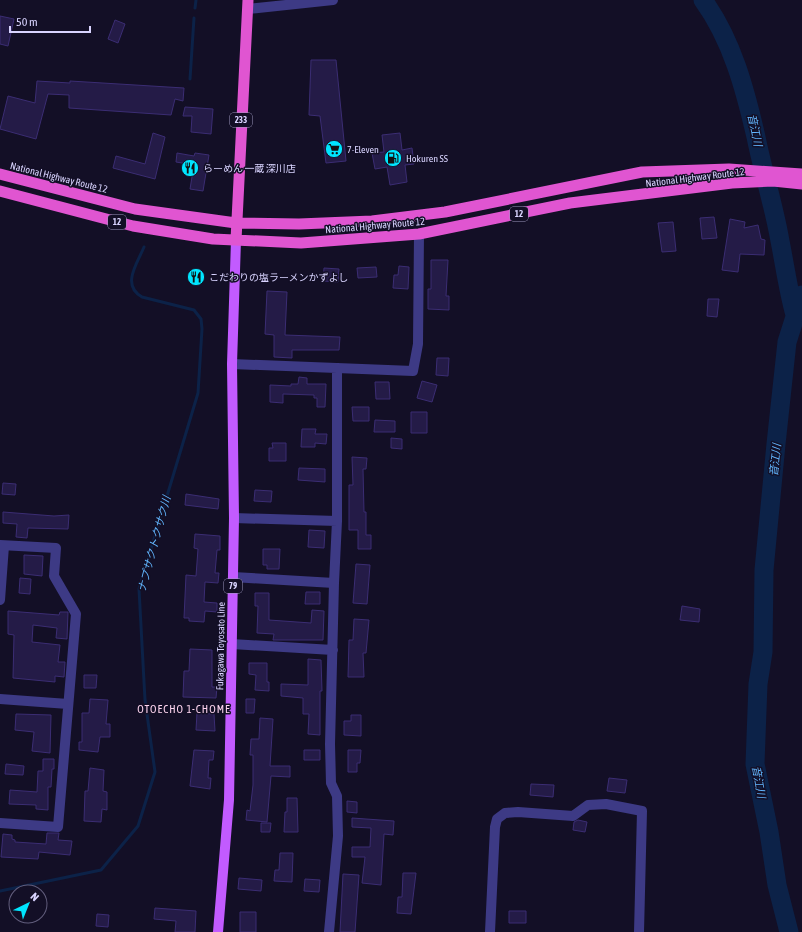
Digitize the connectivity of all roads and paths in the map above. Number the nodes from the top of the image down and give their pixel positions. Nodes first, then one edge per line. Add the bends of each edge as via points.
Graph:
1 (333, 0) edge
2 (248, 4) edge
3 (0, 174) edge
4 (802, 174) edge
5 (802, 184) edge
6 (0, 191) edge
7 (236, 223) junction
8 (419, 234) junction
9 (236, 240) junction
10 (232, 364) junction
11 (337, 368) junction
12 (234, 518) junction
13 (337, 521) junction
14 (2, 546) edge
15 (233, 578) junction
16 (334, 583) junction
17 (0, 600) edge
18 (232, 644) junction
19 (333, 650) junction
20 (0, 699) edge
21 (68, 704) junction
22 (0, 823) edge
23 (218, 932) edge
24 (329, 932) edge
25 (490, 932) edge
26 (639, 932) edge

1 - 2 street
2 - 7 highway, 233
3 - 7 highway, National Highway Route 12 / 12 via 135,209
4 - 7 highway, National Highway Route 12 / 12 via 729,169 642,172 445,212 357,222
5 - 8 highway, National Highway Route 12 / 12 via 773,181 732,183 570,203
6 - 9 highway, National Highway Route 12 / 12 via 133,226 213,239
7 - 9 highway, 233
8 - 9 highway, National Highway Route 12 / 12 via 301,243
8 - 11 street via 418,344 413,371
9 - 10 main road, Fukagawa Toyosato Line / 79
10 - 11 street
10 - 12 main road, Fukagawa Toyosato Line / 79
11 - 13 street
12 - 13 street
12 - 15 main road, Fukagawa Toyosato Line / 79
13 - 16 street
14 - 17 street
14 - 21 street via 56,548 54,576 76,614
15 - 16 street
15 - 18 main road, Fukagawa Toyosato Line / 79
16 - 19 street
18 - 19 street
18 - 23 main road, Fukagawa Toyosato Line / 79 via 229,800
19 - 24 street via 330,744 338,836
20 - 21 street
21 - 22 street via 58,827
25 - 26 street via 497,819 505,813 518,812 573,816 588,805 606,804 642,811

